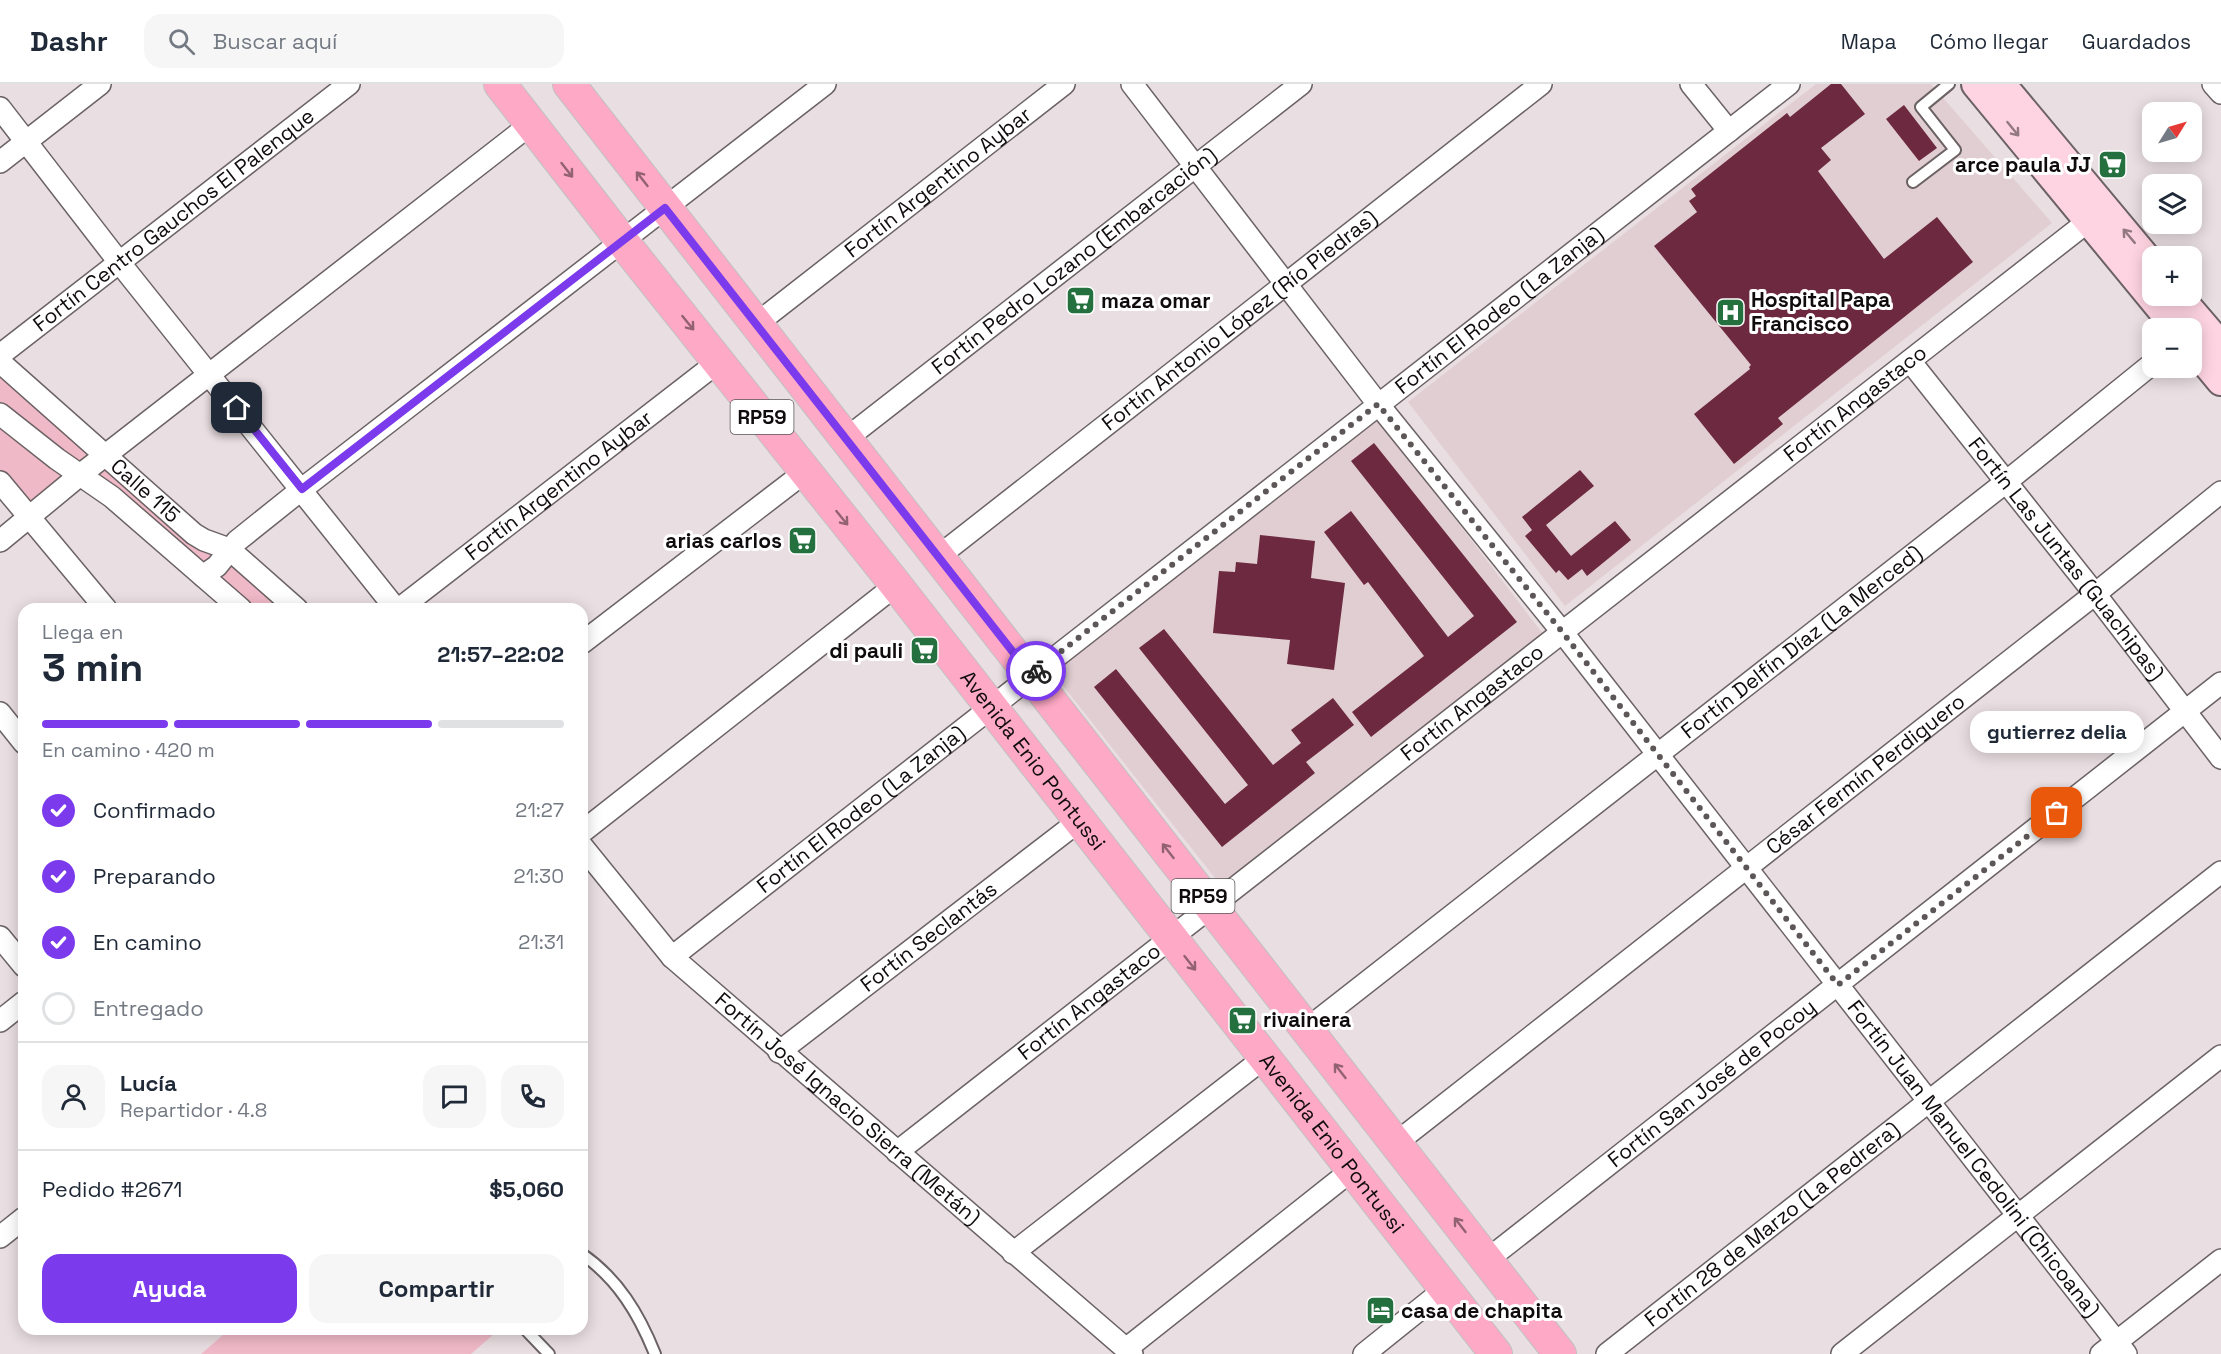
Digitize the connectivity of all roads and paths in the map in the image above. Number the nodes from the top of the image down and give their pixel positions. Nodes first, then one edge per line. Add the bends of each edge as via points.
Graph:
1 (100, 84) edge
2 (349, 84) edge
3 (500, 84) edge
4 (825, 84) edge
5 (1064, 84) edge
6 (1132, 84) edge
7 (1301, 84) edge
8 (1541, 84) edge
9 (1691, 84) edge
10 (1789, 84) edge
11 (1948, 84) edge
12 (1986, 85) edge
13 (574, 86) edge
14 (0, 108) edge
15 (531, 124) junction
16 (1729, 131) junction
17 (26, 141) junction
18 (0, 162) edge
19 (1196, 166) junction
20 (1912, 182) dead end
21 (665, 208) junction
22 (2096, 215) junction
23 (622, 241) junction
24 (2142, 256) edge
25 (119, 262) junction
26 (1286, 284) junction
27 (2187, 306) edge
28 (2170, 318) edge
29 (755, 325) junction
30 (2221, 346) edge
31 (0, 355) edge
32 (2202, 358) edge
33 (1910, 361) junction
34 (0, 362) edge
35 (718, 362) junction
36 (2142, 372) edge
37 (211, 375) junction
38 (2221, 381) edge
39 (1378, 404) junction
40 (0, 414) edge
41 (847, 438) junction
42 (107, 456) junction
43 (805, 472) junction
44 (80, 475) junction
45 (0, 482) edge
46 (2006, 482) junction
47 (302, 489) junction
48 (2221, 492) edge
49 (29, 517) junction
50 (0, 541) edge
51 (229, 549) junction
52 (939, 556) junction
53 (204, 576) junction
54 (896, 585) junction
55 (2095, 594) junction
56 (101, 603) edge
57 (234, 603) edge
58 (290, 603) edge
59 (393, 603) edge
60 (406, 603) edge
61 (1563, 633) junction
62 (588, 638) edge
63 (1031, 675) junction
64 (2221, 683) edge
65 (991, 708) junction
66 (2185, 712) junction
67 (0, 713) edge
68 (18, 736) edge
69 (1657, 755) junction
70 (2221, 758) edge
71 (1079, 821) junction
72 (588, 827) edge
73 (588, 853) edge
74 (1745, 869) junction
75 (2221, 872) edge
76 (1212, 907) junction
77 (0, 937) edge
78 (1170, 939) junction
79 (672, 957) junction
80 (18, 959) edge
81 (1838, 985) junction
82 (18, 1007) edge
83 (0, 1021) edge
84 (1307, 1029) junction
85 (779, 1052) junction
86 (2221, 1056) edge
87 (1264, 1058) junction
88 (1929, 1102) junction
89 (1396, 1143) junction
90 (897, 1152) junction
91 (1353, 1170) junction
92 (2019, 1216) junction
93 (18, 1223) edge
94 (0, 1237) edge
95 (1013, 1252) junction
96 (588, 1259) edge
97 (1487, 1260) junction
98 (2221, 1260) edge
99 (1445, 1289) junction
100 (531, 1335) edge
101 (2115, 1350) edge
102 (1129, 1351) edge
103 (549, 1354) edge
104 (655, 1354) edge
105 (1364, 1354) edge
106 (1496, 1354) edge
107 (1560, 1354) edge
108 (1607, 1354) edge
109 (1842, 1354) edge

1 - 17 street
2 - 25 street, Fortín Centro Gauchos El Palenque
3 - 15 main road, Avenida Enio Pontussi / RP59
4 - 21 street
5 - 29 street, Fortín Argentino Aybar
6 - 19 street, Fortín Juan Manuel Cedolini (Chicoana)
7 - 19 street, Fortín Pedro Lozano (Embarcación)
8 - 26 street, Fortín Antonio López (Río Piedras)
9 - 16 street
10 - 16 street, Fortín El Rodeo (La Zanja)
11 - 20 lane via 1921,107 1955,150
12 - 22 street
21 -> 13 main road, RP59
14 - 17 street
15 -> 23 main road, Avenida Enio Pontussi / RP59
15 - 37 street
16 - 39 street, Fortín El Rodeo (La Zanja)
17 - 18 street
17 - 25 street
19 - 26 street, Fortín Juan Manuel Cedolini (Chicoana)
19 - 41 street, Fortín Pedro Lozano (Embarcación)
21 - 23 street
21 - 29 main road, RP59
24 -> 22 street
22 - 28 street
22 - 33 street, Fortín Angastaco
23 -> 35 main road, Avenida Enio Pontussi / RP59
23 - 47 street
25 - 31 street, Fortín Centro Gauchos El Palenque
25 - 37 street
26 - 39 street, Fortín Juan Manuel Cedolini (Chicoana)
26 - 52 street, Fortín Antonio López (Río Piedras)
27 - 30 street
29 - 41 main road, RP59
32 - 38 street
33 - 46 street, Fortín Las Juntas (Guachipas)
33 - 61 street, Fortín Angastaco
34 - 42 street, Calle 115
35 - 43 main road, Avenida Enio Pontussi / RP59
35 - 60 street, Fortín Argentino Aybar
36 - 46 street, Fortín Delfín Díaz (La Merced)
37 - 42 street
37 - 47 street
39 - 61 street, Fortín Juan Manuel Cedolini (Chicoana)
39 - 63 street, Fortín El Rodeo (La Zanja)
40 - 44 street
41 - 52 main road, RP59
42 - 44 street
42 - 51 street, Calle 115 via 194,534
43 -> 54 main road, Avenida Enio Pontussi / RP59
43 - 62 street
44 - 49 street
44 - 53 street via 112,497
45 - 49 street
46 - 55 street, Fortín Las Juntas (Guachipas)
46 - 69 street, Fortín Delfín Díaz (La Merced)
47 - 51 street
47 - 59 street
48 - 55 street, César Fermín Perdiguero
49 - 50 street
49 - 56 street
51 - 53 street
51 - 58 street, Calle 115
52 - 63 main road, RP59
53 - 57 street
54 - 65 main road, Avenida Enio Pontussi / RP59
54 - 72 street
55 - 66 street, Fortín Las Juntas (Guachipas)
55 - 74 street, César Fermín Perdiguero
61 - 69 street, Fortín Juan Manuel Cedolini (Chicoana)
61 - 76 street, Fortín Angastaco
63 - 65 street, Fortín El Rodeo (La Zanja)
76 -> 63 main road, RP59
64 - 66 street, Fortín San José de Pocoy
65 - 71 main road, Avenida Enio Pontussi / RP59
65 - 79 street, Fortín El Rodeo (La Zanja)
66 - 70 street, Fortín Las Juntas (Guachipas)
66 - 81 street, Fortín San José de Pocoy
67 - 68 street
69 - 74 street, Fortín Juan Manuel Cedolini (Chicoana)
69 - 84 street, Fortín Delfín Díaz (La Merced)
71 - 78 main road, Avenida Enio Pontussi / RP59
71 - 85 street, Fortín Seclantás
73 - 79 street, Fortín José Ignacio Sierra (Metán)
74 - 81 street, Fortín Juan Manuel Cedolini (Chicoana)
74 - 89 street, César Fermín Perdiguero
75 - 88 street, Fortín 28 de Marzo (La Pedrera)
76 - 78 street, Fortín Angastaco
76 - 84 main road, RP59
77 - 80 street
78 -> 87 main road, Avenida Enio Pontussi / RP59
78 - 90 street, Fortín Angastaco
79 - 85 street, Fortín José Ignacio Sierra (Metán)
81 - 88 street, Fortín Juan Manuel Cedolini (Chicoana)
81 - 97 street, Fortín San José de Pocoy
82 - 83 street
89 -> 84 main road, RP59
85 - 90 street, Fortín José Ignacio Sierra (Metán)
86 - 92 street
87 - 91 main road, Avenida Enio Pontussi / RP59
87 - 95 street
88 - 92 street, Fortín Juan Manuel Cedolini (Chicoana)
88 - 108 street, Fortín 28 de Marzo (La Pedrera)
97 -> 89 main road, RP59
90 - 95 street, Fortín José Ignacio Sierra (Metán)
91 - 99 main road, Avenida Enio Pontussi / RP59
91 - 102 street
92 - 101 street, Fortín Juan Manuel Cedolini (Chicoana)
92 - 109 street
93 - 94 street
95 - 102 street, Fortín José Ignacio Sierra (Metán)
96 - 104 lane via 627,1299 644,1325
97 - 107 main road, RP59
98 - 101 street
99 - 105 street
99 - 106 main road, Avenida Enio Pontussi / RP59
100 - 103 lane

